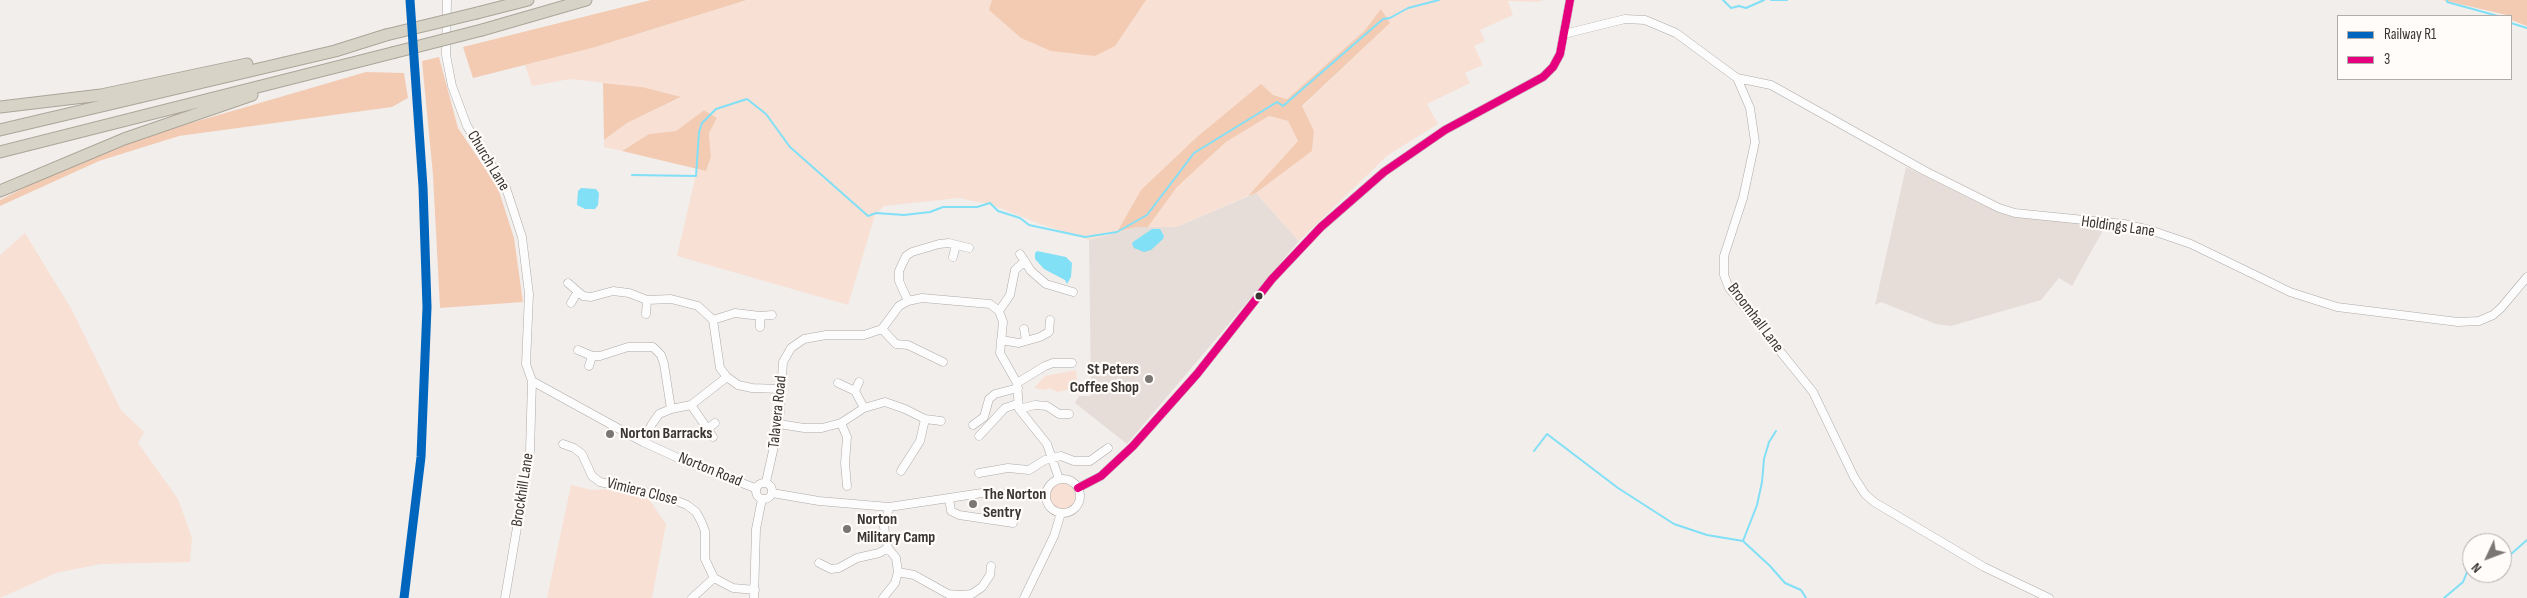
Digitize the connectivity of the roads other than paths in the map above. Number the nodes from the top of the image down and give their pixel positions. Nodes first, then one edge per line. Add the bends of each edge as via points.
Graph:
1 (447, 0) edge
2 (528, 0) edge
3 (586, 0) edge
4 (1570, 0) edge
5 (1564, 34) junction
6 (335, 51) junction
7 (1737, 78) junction
8 (288, 81) junction
9 (0, 107) edge
10 (0, 130) edge
11 (0, 152) edge
12 (0, 191) edge
13 (956, 245) junction
14 (969, 248) dead end
15 (1020, 254) dead end
16 (954, 256) dead end
17 (1025, 262) junction
18 (2527, 278) edge
19 (568, 283) dead end
20 (1073, 292) dead end
21 (577, 293) junction
22 (647, 300) junction
23 (908, 301) junction
24 (951, 302) junction
25 (571, 303) dead end
26 (949, 311) dead end
27 (999, 311) junction
28 (646, 314) dead end
29 (772, 315) dead end
30 (760, 316) junction
31 (713, 320) junction
32 (1050, 320) dead end
33 (760, 327) dead end
34 (882, 329) junction
35 (1024, 329) dead end
36 (1001, 340) junction
37 (1026, 340) junction
38 (578, 350) dead end
39 (592, 356) junction
40 (943, 362) dead end
41 (1072, 363) dead end
42 (589, 366) dead end
43 (727, 377) junction
44 (532, 381) junction
45 (858, 382) dead end
46 (838, 383) dead end
47 (1017, 386) junction
48 (780, 389) junction
49 (855, 391) junction
50 (691, 405) junction
51 (1018, 406) junction
52 (864, 408) junction
53 (671, 409) junction
54 (1069, 414) dead end
55 (925, 419) junction
56 (941, 420) dead end
57 (714, 423) dead end
58 (779, 424) junction
59 (841, 424) junction
60 (973, 425) dead end
61 (706, 430) junction
62 (979, 436) dead end
63 (712, 437) dead end
64 (643, 442) junction
65 (563, 444) dead end
66 (1108, 448) dead end
67 (1052, 457) junction
68 (902, 471) dead end
69 (979, 473) dead end
70 (847, 476) junction
71 (857, 476) dead end
72 (1059, 479) junction
73 (766, 482) junction
74 (847, 486) dead end
75 (755, 488) junction
76 (1078, 488) junction
77 (772, 493) junction
78 (1046, 496) junction
79 (949, 498) junction
80 (762, 499) junction
81 (889, 507) junction
82 (1061, 513) junction
83 (1013, 523) dead end
84 (888, 548) junction
85 (819, 563) dead end
86 (991, 566) dead end
87 (831, 569) junction
88 (898, 572) junction
89 (714, 578) junction
90 (827, 578) dead end
91 (755, 594) edge
92 (947, 596) edge
93 (505, 598) edge
94 (692, 598) edge
95 (883, 598) edge
96 (1024, 598) edge
97 (2049, 598) edge

1 - 44 street, Church Lane via 446,55 452,86 467,126 506,188 523,240 530,294 526,364
2 - 6 highway, bridge
3 - 8 highway, bridge
4 - 5 street
5 - 7 street via 1625,19 1645,20 1676,33
5 - 76 street via 1560,54 1543,78 1445,130 1384,172 1296,252 1197,374 1133,446 1101,476
6 - 9 highway via 299,53 101,95
6 - 10 highway
7 - 18 street, Holdings Lane via 1771,85 1925,171 1999,208 2015,214 2124,224 2164,234 2290,292 2337,307 2458,322 2478,321 2501,308
7 - 97 street, Broomhall Lane via 1750,108 1755,142 1744,198 1724,256 1724,275 1729,288 1813,392 1865,494 1984,567
8 - 11 highway
8 - 12 highway via 124,139
13 - 14 street
13 - 16 street
13 - 23 street via 931,245 906,256 899,271 899,281
15 - 17 street
17 - 20 street via 1046,284
17 - 27 street via 1015,270 1010,295
19 - 21 street
21 - 22 street via 591,296 612,291
21 - 25 street
22 - 28 street
22 - 31 street via 671,298 688,302 698,306
23 - 24 street via 922,298
23 - 34 street via 899,306
24 - 26 street
24 - 27 street via 990,304
27 - 36 street via 1003,322
29 - 30 street
30 - 31 street via 735,313
30 - 33 street
31 - 43 street via 720,368
32 - 37 street via 1047,334
34 - 40 street via 896,344 908,345
34 - 48 street, Talavera Road via 864,335 826,335 804,339 791,348 783,362
35 - 37 street
36 - 37 street
36 - 47 street via 1000,353
38 - 39 street
39 - 42 street
39 - 53 street via 628,347 653,347 664,364
41 - 47 street via 1045,366
43 - 48 street via 745,387
43 - 50 street
44 - 64 street, Norton Road
44 - 93 street, Brockhill Lane via 530,451
45 - 49 street
46 - 49 street
47 - 51 street
47 - 60 street via 989,399 984,417
48 - 58 street, Talavera Road
49 - 52 street
50 - 53 street
50 - 61 street
51 - 54 street via 1047,406 1059,414
51 - 62 street via 1005,408
51 - 67 street via 1047,444
52 - 55 street via 886,402
52 - 59 street
53 - 64 street via 659,414
55 - 56 street
55 - 68 street via 911,466
57 - 61 street
58 - 59 street via 804,428
58 - 73 street, Talavera Road
59 - 70 street via 847,437
61 - 63 street
64 - 75 street, Norton Road
65 - 89 street, Vimiera Close via 582,454 592,476 600,482 678,500 695,510 705,531 705,559
66 - 67 street via 1090,461
67 - 69 street via 1029,470 1008,468
67 - 72 street
70 - 71 street
70 - 74 street
72 - 76 street via 1068,480
72 - 78 street via 1048,487
73 - 75 street
73 - 77 street via 772,486
75 - 80 street via 756,495
76 - 82 street via 1080,496 1076,508
77 - 80 street
77 - 81 street
78 - 79 street via 990,492
78 - 82 street via 1050,508
79 - 81 street
79 - 83 street via 951,511 959,515
80 - 91 street via 756,529
81 - 84 street via 884,527
82 - 96 street via 1054,536
84 - 87 street
84 - 88 street via 896,558
85 - 87 street
86 - 92 street via 990,576 972,594
87 - 90 street
88 - 92 street via 914,575
88 - 95 street via 895,583
89 - 91 street
89 - 94 street

